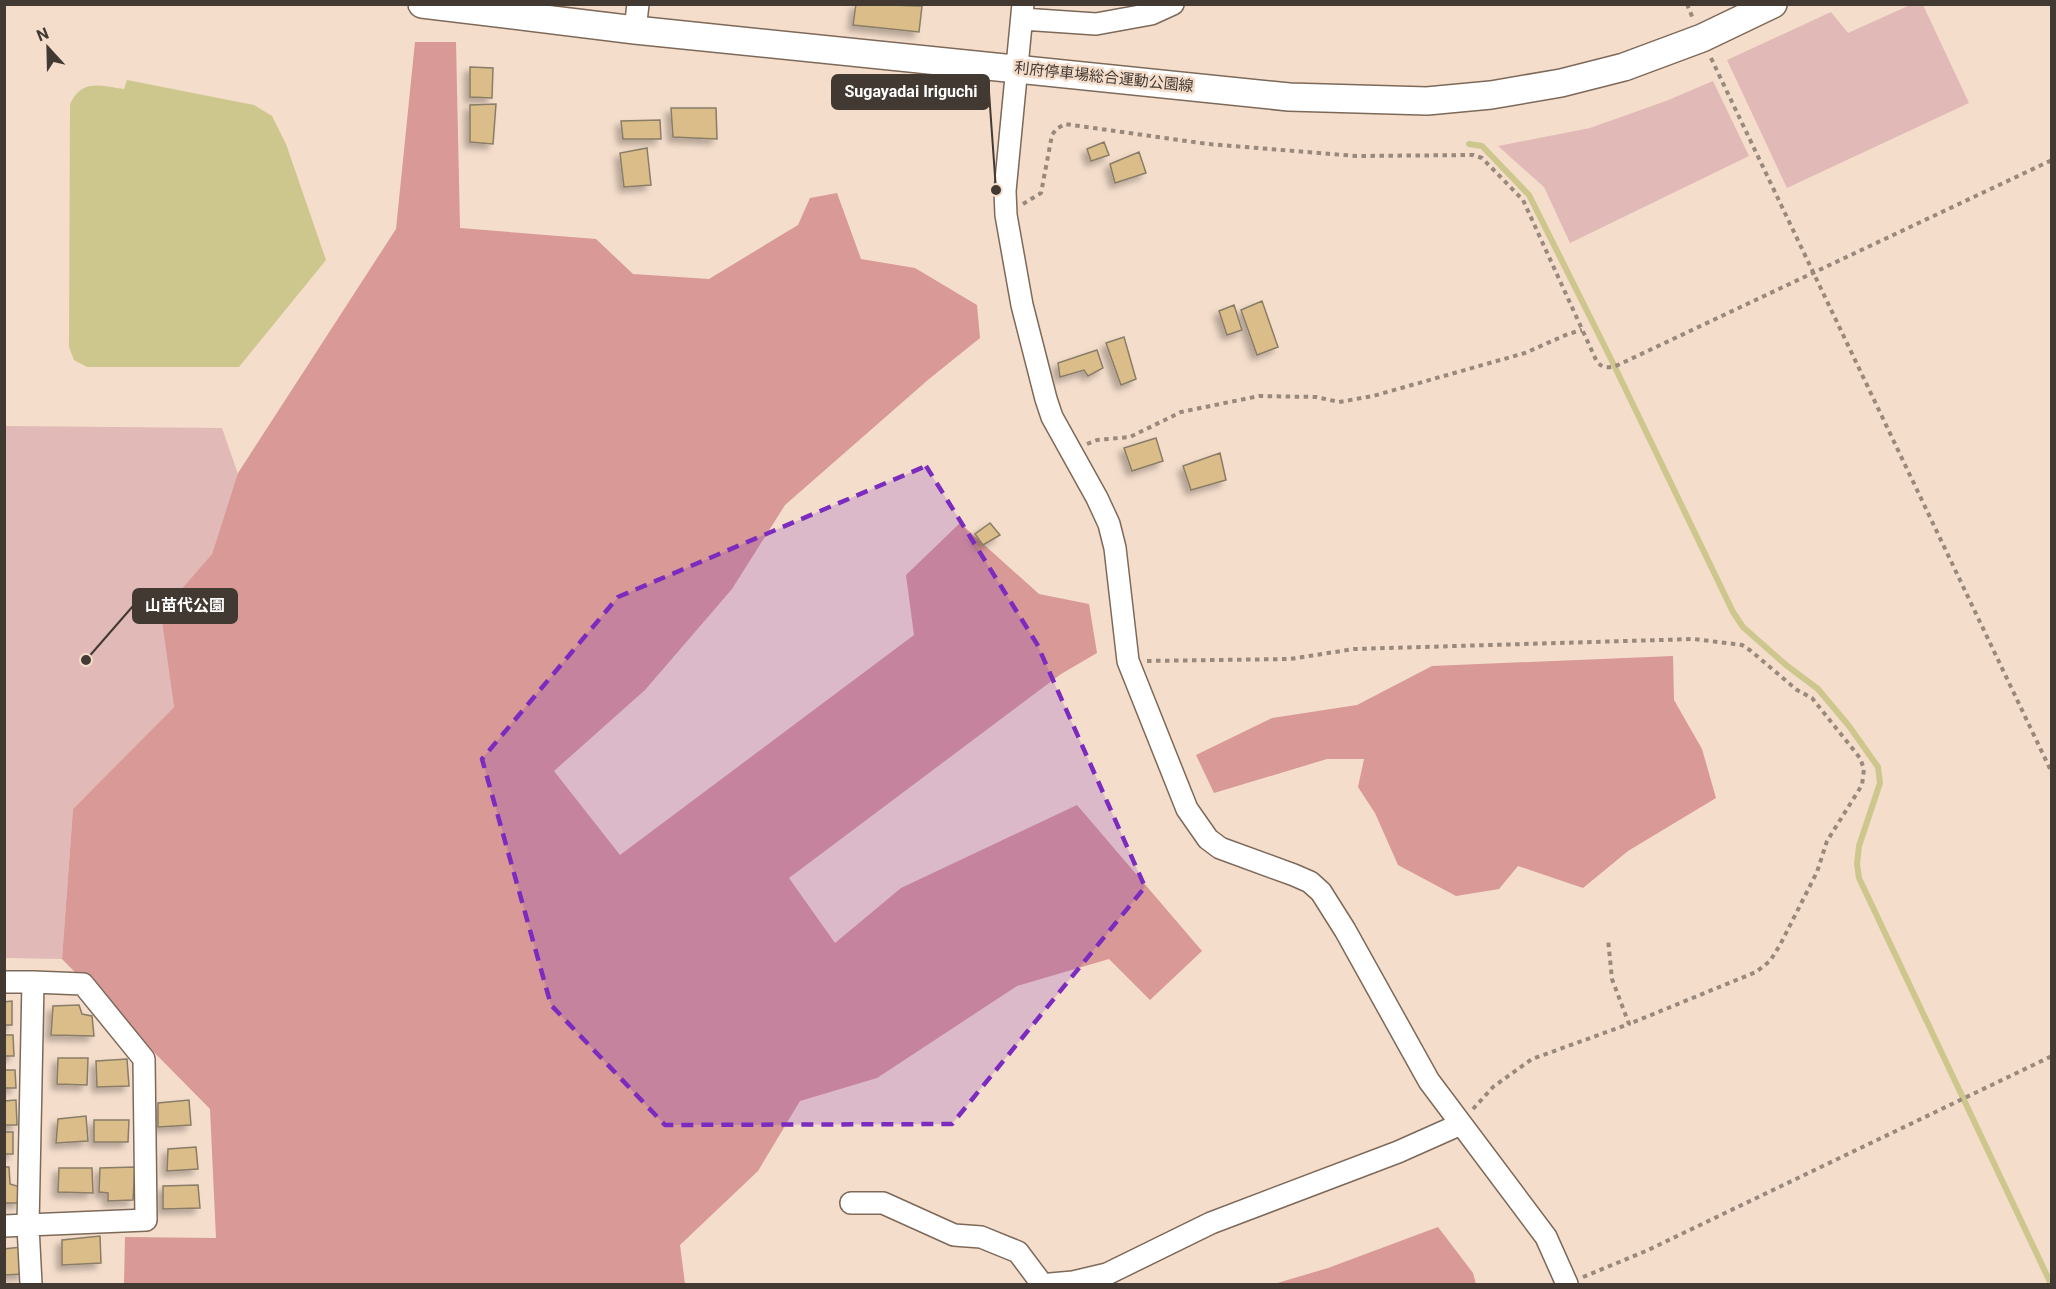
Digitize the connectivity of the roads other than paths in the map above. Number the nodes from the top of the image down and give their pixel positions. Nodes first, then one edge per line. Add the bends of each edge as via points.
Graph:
1 (422, 4) edge
2 (1173, 4) edge
3 (1773, 4) edge
4 (1023, 12) edge
5 (637, 17) edge
6 (1017, 68) junction
7 (4, 982) edge
8 (33, 982) junction
9 (1461, 1124) junction
10 (851, 1203) dead end
11 (4, 1226) edge
12 (28, 1226) junction
13 (31, 1284) edge
14 (1042, 1284) edge
15 (1050, 1284) edge
16 (1567, 1284) edge

1 - 5 main road, 利府停車場総合運動公園線
2 - 4 street via 1151,14 1096,24
3 - 6 main road, 利府停車場総合運動公園線 via 1701,38 1624,67 1561,83 1427,101 1289,97
4 - 6 street
5 - 6 main road, 利府停車場総合運動公園線
6 - 9 street via 1006,214 1033,354 1052,417 1109,524 1128,661 1176,783 1187,809 1208,839 1220,848 1310,882 1321,892 1417,1060
7 - 8 street
8 - 12 street
8 - 12 street via 83,984 144,1059 146,1220
9 - 15 street via 1212,1223 1107,1274
9 - 16 street via 1528,1210
10 - 14 street via 883,1203 954,1235 981,1237 1018,1252
11 - 12 street
12 - 13 street

